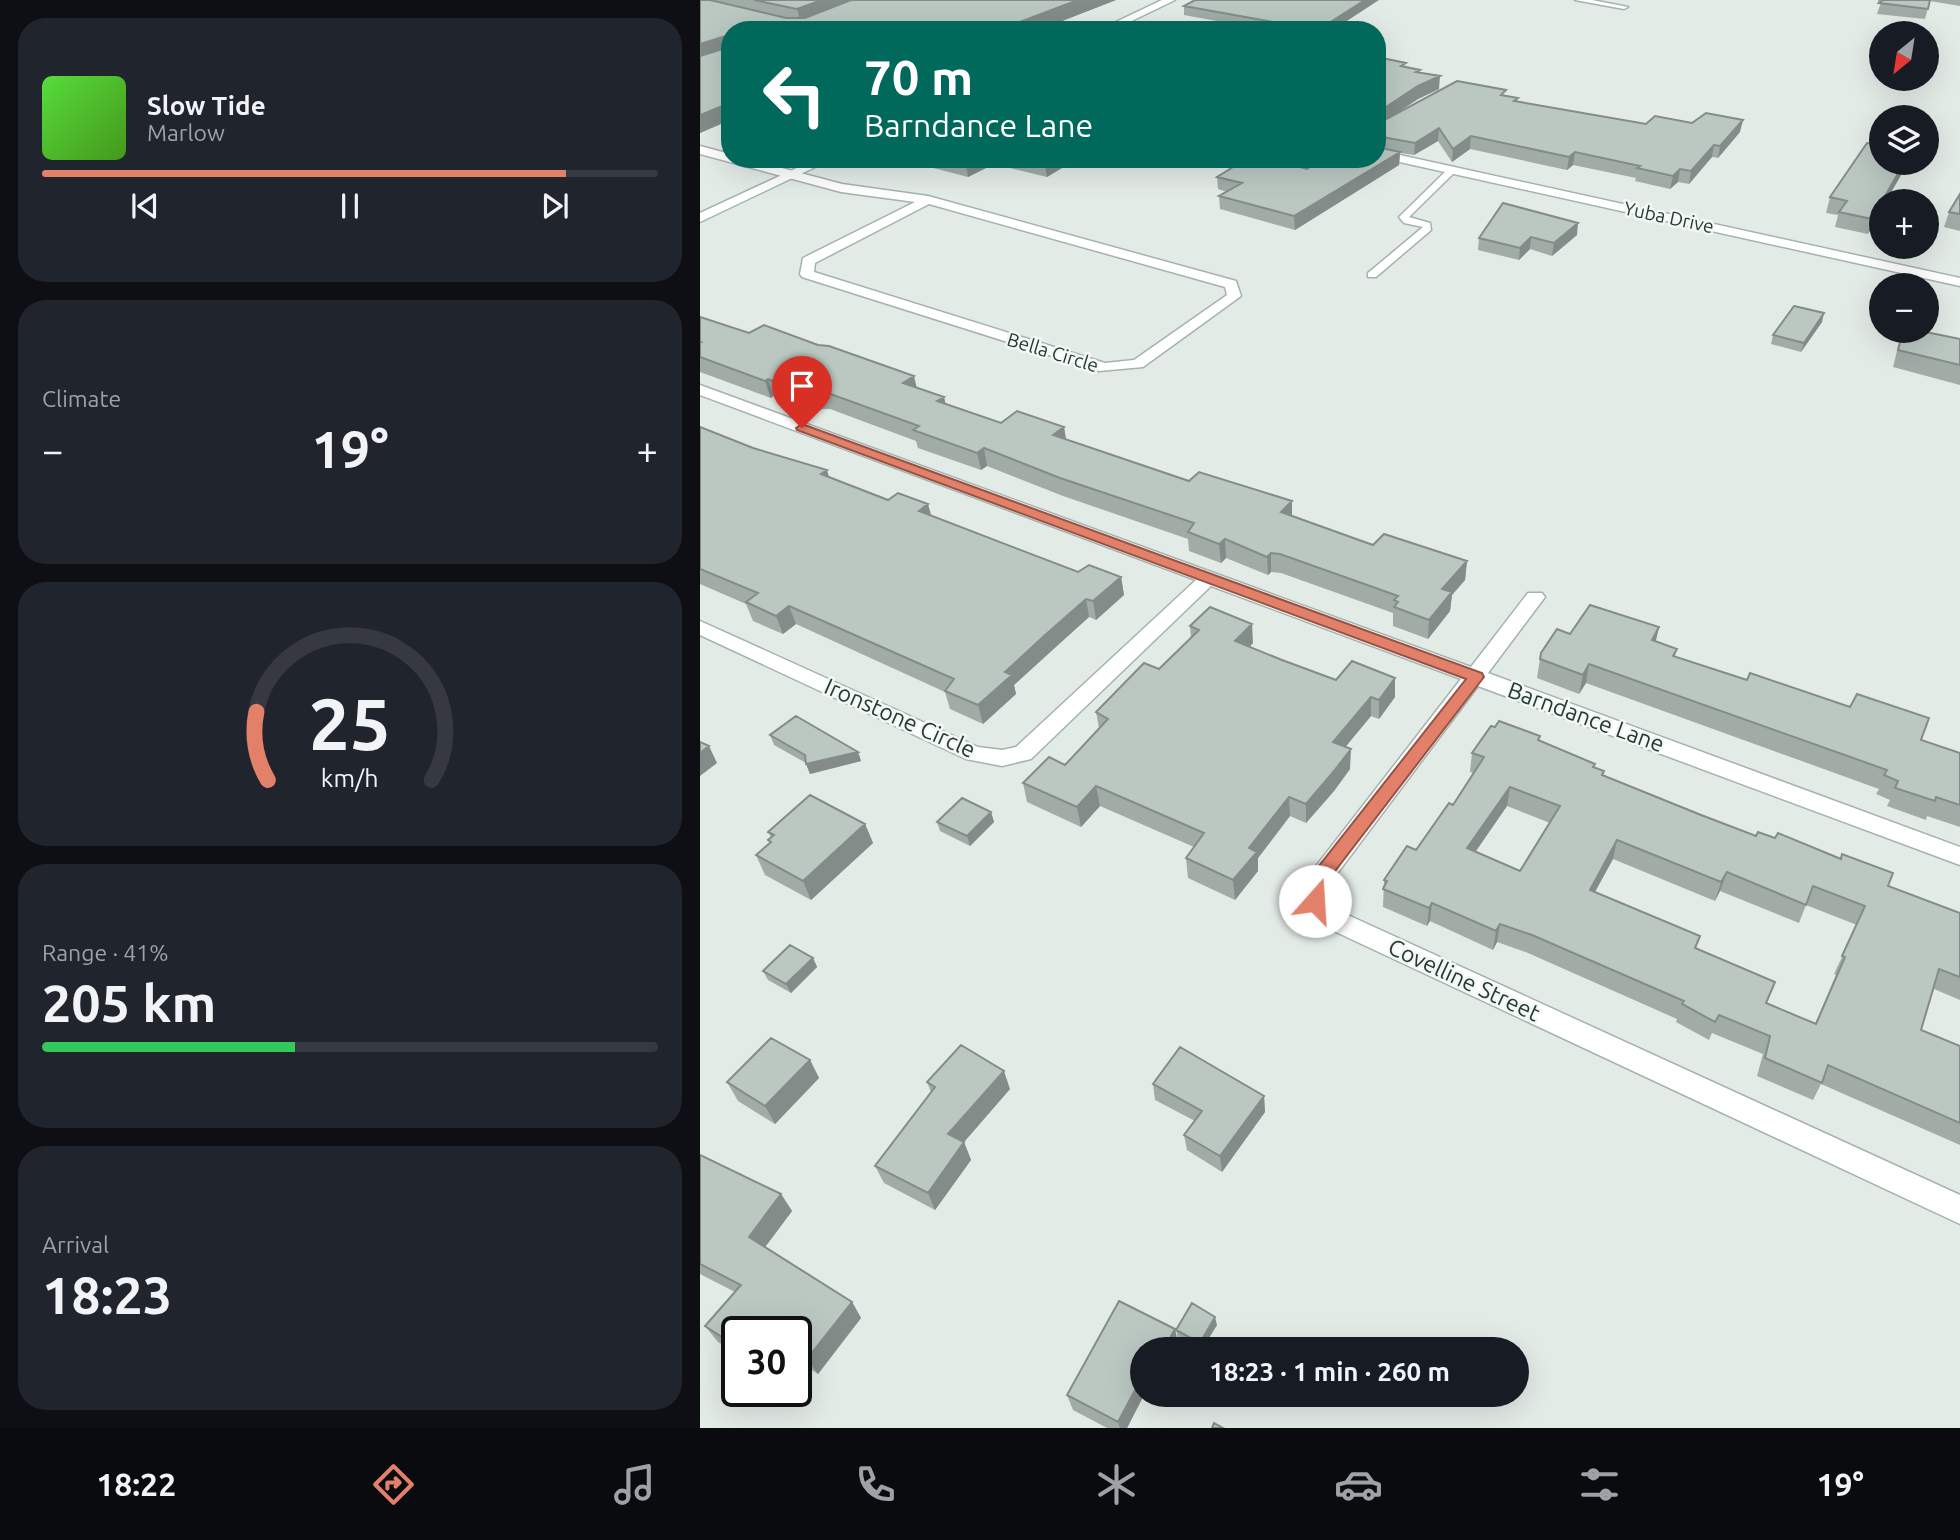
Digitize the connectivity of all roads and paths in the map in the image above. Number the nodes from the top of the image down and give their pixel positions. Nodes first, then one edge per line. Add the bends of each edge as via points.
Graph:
1 (1170, 0) edge
2 (1578, 0) edge
3 (1625, 7) dead end
4 (1124, 21) edge
5 (700, 150) edge
6 (1386, 155) edge
7 (721, 156) edge
8 (766, 168) edge
9 (806, 168) edge
10 (1452, 170) junction
11 (792, 175) junction
12 (928, 200) junction
13 (700, 219) edge
14 (1372, 275) dead end
15 (1960, 282) edge
16 (700, 390) edge
17 (1209, 578) junction
18 (1535, 597) dead end
19 (700, 627) edge
20 (1476, 677) junction
21 (1960, 856) edge
22 (1960, 1210) edge

1 - 4 street
2 - 3 lane
5 - 7 street, Bella Circle
6 - 10 street, Yuba Drive
8 - 11 street, Bella Circle
9 - 11 street
10 - 14 lane via 1404,217 1427,225 1426,231
10 - 15 street, Yuba Drive
11 - 12 street, Bella Circle via 841,188
11 - 13 street
12 - 12 street, Bella Circle via 808,261 807,274 1104,368 1138,364 1234,296 1231,284
16 - 17 street, Barndance Lane
17 - 19 street, Ironstone Circle via 1023,754 1002,758 974,754
17 - 20 street, Barndance Lane
18 - 20 street, Covelline Street
20 - 21 street, Barndance Lane
20 - 22 street, Covelline Street via 1318,881 1315,901 1330,918

